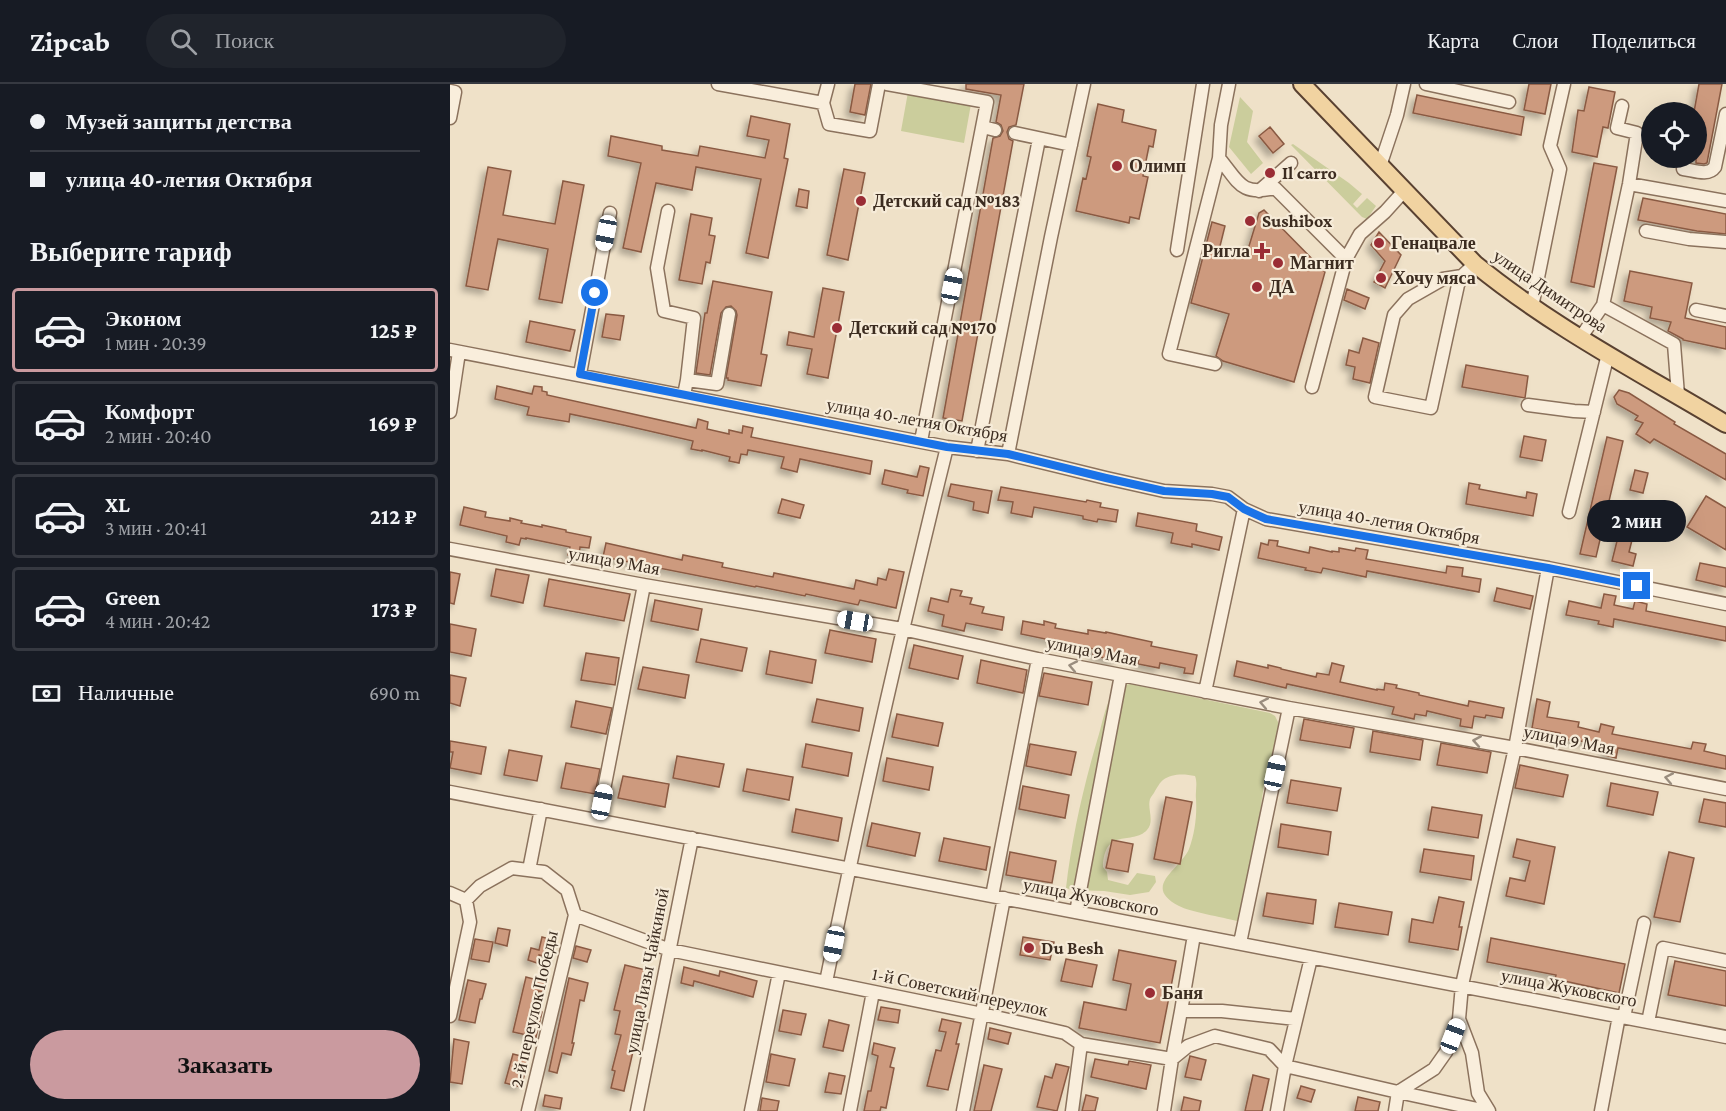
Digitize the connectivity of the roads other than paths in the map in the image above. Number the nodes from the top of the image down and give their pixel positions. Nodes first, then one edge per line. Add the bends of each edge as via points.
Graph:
1 (718, 84) edge
2 (828, 84) edge
3 (879, 84) edge
4 (887, 84) edge
5 (1084, 84) edge
6 (1203, 84) edge
7 (1229, 84) edge
8 (1302, 84) edge
9 (1404, 84) edge
10 (1426, 84) edge
11 (1564, 84) edge
12 (450, 91) edge
13 (1509, 102) dead end
14 (824, 103) junction
15 (1622, 106) dead end
16 (1726, 114) edge
17 (450, 118) edge
18 (1015, 133) dead end
19 (1039, 139) junction
20 (1071, 145) junction
21 (1219, 158) junction
22 (1292, 163) dead end
23 (1380, 166) junction
24 (1683, 169) dead end
25 (1629, 184) junction
26 (1404, 191) junction
27 (1258, 192) junction
28 (1726, 201) edge
29 (668, 211) dead end
30 (610, 213) dead end
31 (1646, 231) dead end
32 (1726, 242) edge
33 (1177, 250) dead end
34 (1346, 259) junction
35 (1475, 264) junction
36 (1462, 276) junction
37 (1603, 304) junction
38 (1532, 307) junction
39 (1696, 310) dead end
40 (729, 314) dead end
41 (1726, 316) edge
42 (1581, 337) junction
43 (455, 351) edge
44 (1608, 354) junction
45 (1215, 364) dead end
46 (580, 374) junction
47 (687, 380) junction
48 (1312, 387) dead end
49 (684, 395) junction
50 (1677, 395) junction
51 (1528, 405) dead end
52 (450, 412) edge
53 (1594, 412) junction
54 (1726, 424) edge
55 (921, 441) junction
56 (947, 447) junction
57 (977, 450) junction
58 (1008, 454) junction
59 (1244, 509) junction
60 (1569, 512) dead end
61 (450, 549) edge
62 (1548, 568) junction
63 (644, 585) junction
64 (1726, 604) edge
65 (902, 628) junction
66 (1038, 659) junction
67 (1121, 675) junction
68 (1205, 692) junction
69 (1289, 708) junction
70 (1515, 748) junction
71 (1726, 789) edge
72 (450, 792) edge
73 (541, 809) junction
74 (598, 820) junction
75 (692, 838) junction
76 (849, 868) junction
77 (529, 870) junction
78 (450, 893) edge
79 (992, 896) junction
80 (1004, 898) junction
81 (466, 900) junction
82 (1076, 912) junction
83 (575, 915) junction
84 (1644, 923) dead end
85 (1194, 935) junction
86 (1240, 944) junction
87 (670, 950) junction
88 (1311, 958) junction
89 (1726, 960) edge
90 (779, 973) junction
91 (826, 982) junction
92 (1462, 985) junction
93 (873, 992) junction
94 (1181, 1011) junction
95 (982, 1014) junction
96 (450, 1016) edge
97 (1622, 1017) junction
98 (1296, 1019) junction
99 (1459, 1019) junction
100 (1648, 1022) junction
101 (1725, 1032) edge
102 (1081, 1044) junction
103 (1172, 1059) junction
104 (1285, 1066) junction
105 (1398, 1092) junction
106 (528, 1111) edge
107 (637, 1111) edge
108 (751, 1111) edge
109 (849, 1111) edge
110 (963, 1111) edge
111 (1071, 1111) edge
112 (1164, 1111) edge
113 (1277, 1111) edge
114 (1395, 1111) edge
115 (1488, 1111) edge
116 (1601, 1111) edge

1 - 14 street
2 - 14 street
3 - 14 street via 870,130 829,124
4 - 55 street via 987,102 989,128
5 - 20 street
6 - 33 street
7 - 21 street
8 - 23 main road, улица Димитрова
9 - 23 street
10 - 13 street
11 - 38 street via 1550,146 1560,169
12 - 17 street via 455,92
15 - 25 street via 1617,128 1637,133
16 - 24 street via 1716,167 1708,173
18 - 19 street
19 - 20 street
19 - 57 street
20 - 58 street
21 - 27 street via 1244,189
21 - 45 street via 1168,354
22 - 27 street
23 - 26 main road, улица Димитрова
25 - 28 street
25 - 37 street
26 - 34 street via 1360,234
26 - 35 main road, улица Димитрова
27 - 34 street via 1275,189
29 - 47 street via 657,267 664,311 694,318
30 - 46 street
31 - 32 street
34 - 48 street
35 - 36 street
35 - 38 main road, улица Димитрова
36 - 36 street via 1443,279 1408,299 1394,315 1375,397 1431,408
37 - 42 street
37 - 50 street via 1674,344
38 - 42 main road, улица Димитрова
39 - 41 street
40 - 47 street via 717,384
42 - 44 main road, улица Димитрова
43 - 46 street, улица 40-летия Октября
43 - 52 street
44 - 50 main road, улица Димитрова
44 - 53 street
46 - 49 street, улица 40-летия Октября
47 - 49 street
49 - 55 street, улица 40-летия Октября
50 - 54 main road, улица Димитрова
51 - 53 street
53 - 60 street
55 - 56 street, улица 40-летия Октября
56 - 57 street, улица 40-летия Октября
56 - 65 street
57 - 58 street, улица 40-летия Октября
58 - 59 street, улица 40-летия Октября via 1164,491 1228,497
59 - 62 street, улица 40-летия Октября via 1266,519
59 - 68 street
61 - 63 street, улица 9 Мая
62 - 64 street, улица 40-летия Октября
62 - 70 street
63 - 65 street, улица 9 Мая
63 - 74 street
65 - 66 street, улица 9 Мая
65 - 76 street
67 -> 66 street, улица 9 Мая
66 - 79 street
67 - 68 street, улица 9 Мая
67 - 82 street
69 -> 68 street, улица 9 Мая
70 -> 69 street, улица 9 Мая
69 - 86 street
71 -> 70 street, улица 9 Мая
70 - 92 street
72 - 73 street, улица Жуковского
73 - 74 street, улица Жуковского
73 - 77 street
74 - 75 street, улица Жуковского
75 - 76 street, улица Жуковского
75 - 87 street, улица Лизы Чайкиной
76 - 79 street, улица Жуковского
76 - 91 street
77 - 81 street via 512,868 480,886
77 - 83 street via 544,872 567,890
78 - 81 street
79 - 80 street, улица Жуковского
80 - 82 street, улица Жуковского
80 - 95 street
81 - 96 street via 470,922
82 - 85 street, улица Жуковского
83 - 87 street, 1-й Советский переулок
83 - 106 street, 2-й переулок Победы
84 - 97 street
85 - 86 street, улица Жуковского
85 - 94 street
86 - 88 street, улица Жуковского
87 - 90 street, 1-й Советский переулок
87 - 107 street, улица Лизы Чайкиной
88 - 92 street, улица Жуковского
88 - 98 street
89 - 100 street via 1663,948
90 - 91 street, 1-й Советский переулок
90 - 108 street
91 - 93 street, 1-й Советский переулок
92 - 97 street, улица Жуковского
92 - 99 street
93 - 95 street, 1-й Советский переулок
93 - 109 street
94 - 98 street
94 - 103 street
95 - 102 street, 1-й Советский переулок via 1065,1033
95 - 110 street
97 - 100 street, улица Жуковского
97 - 116 street
98 - 104 street
99 - 105 street via 1446,1053 1434,1068
99 - 115 street via 1472,1053 1478,1093
100 - 101 street, улица Жуковского
102 - 103 street, 1-й Советский переулок
102 - 111 street
103 - 104 street via 1188,1046 1215,1036 1269,1049
103 - 112 street
104 - 105 street
104 - 113 street
105 - 114 street
105 - 115 street

